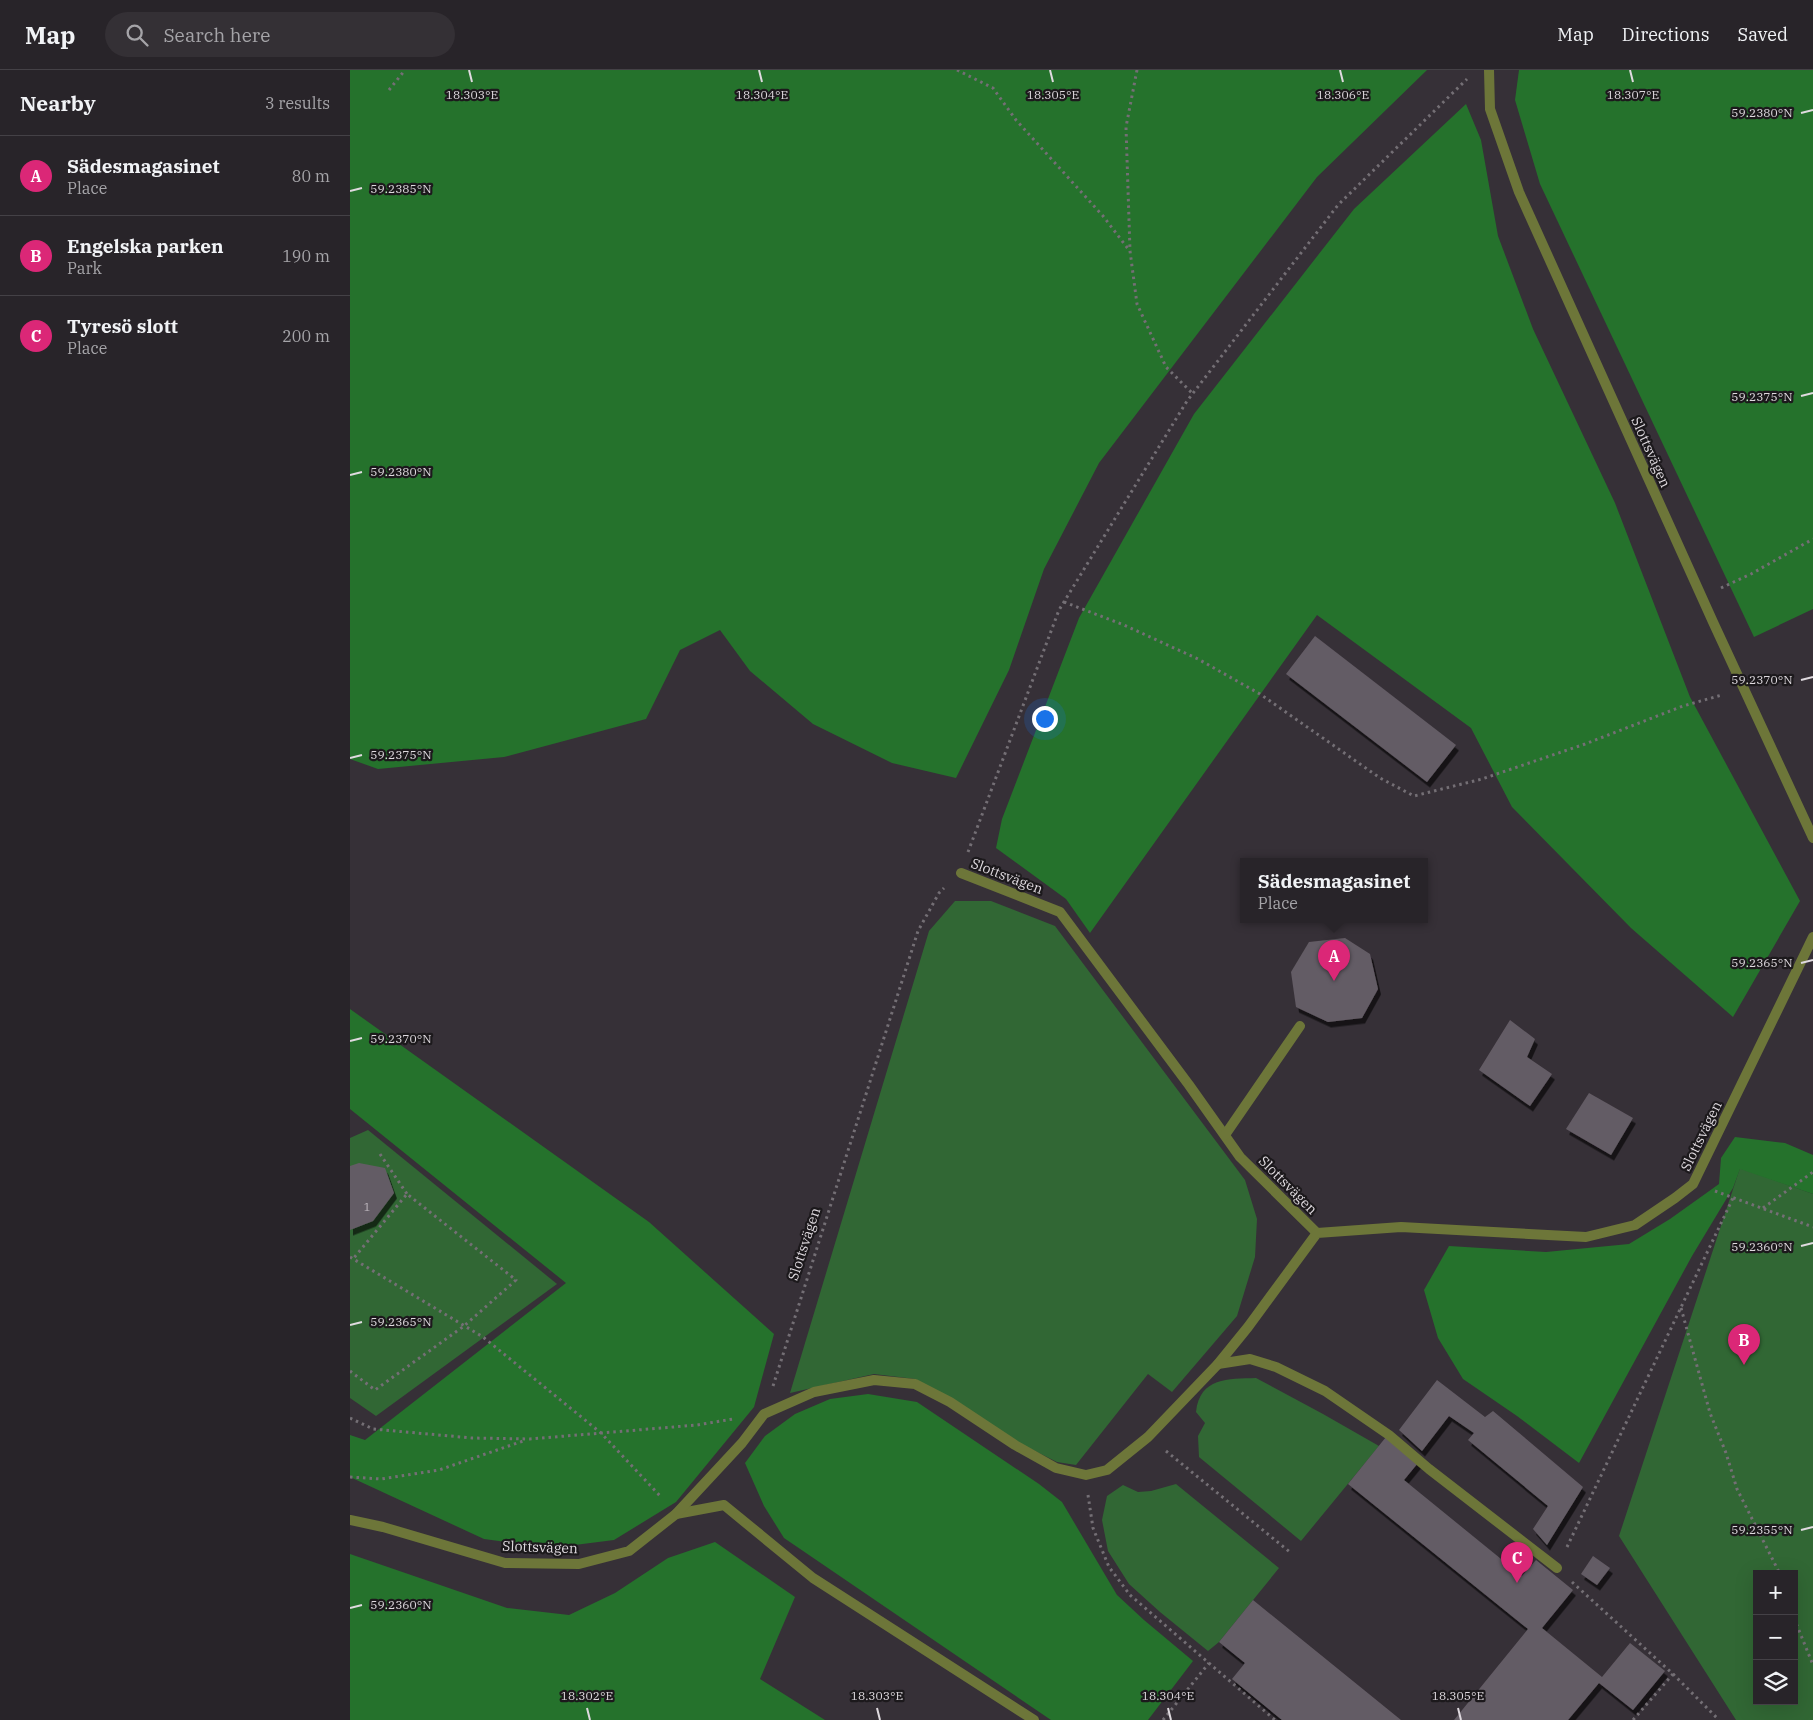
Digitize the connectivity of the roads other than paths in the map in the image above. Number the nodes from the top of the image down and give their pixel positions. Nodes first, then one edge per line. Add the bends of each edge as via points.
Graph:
1 (1490, 70) edge
2 (1813, 838) edge
3 (961, 873) road end
4 (1813, 938) edge
5 (1300, 1026) dead end
6 (1225, 1135) junction
7 (1317, 1233) junction
8 (1218, 1364) junction
9 (676, 1514) junction
10 (350, 1520) edge
11 (1557, 1568) road end
12 (1034, 1720) edge

1 - 2 street, Slottsvägen via 1490,110 1519,192
3 - 6 street, Slottsvägen via 1060,912
4 - 7 street, Slottsvägen via 1693,1184 1635,1225 1586,1237 1401,1227
5 - 6 street
6 - 7 street, Slottsvägen via 1240,1156
7 - 8 street, Slottsvägen
8 - 9 street, Slottsvägen via 1148,1437 1107,1470 1086,1475 1056,1468 915,1384 874,1380 814,1392 764,1414 742,1443
8 - 11 street via 1250,1359 1276,1367 1325,1391 1389,1435
9 - 10 street, Slottsvägen via 630,1551 579,1564 504,1563 384,1526
9 - 12 street via 724,1504 813,1578

